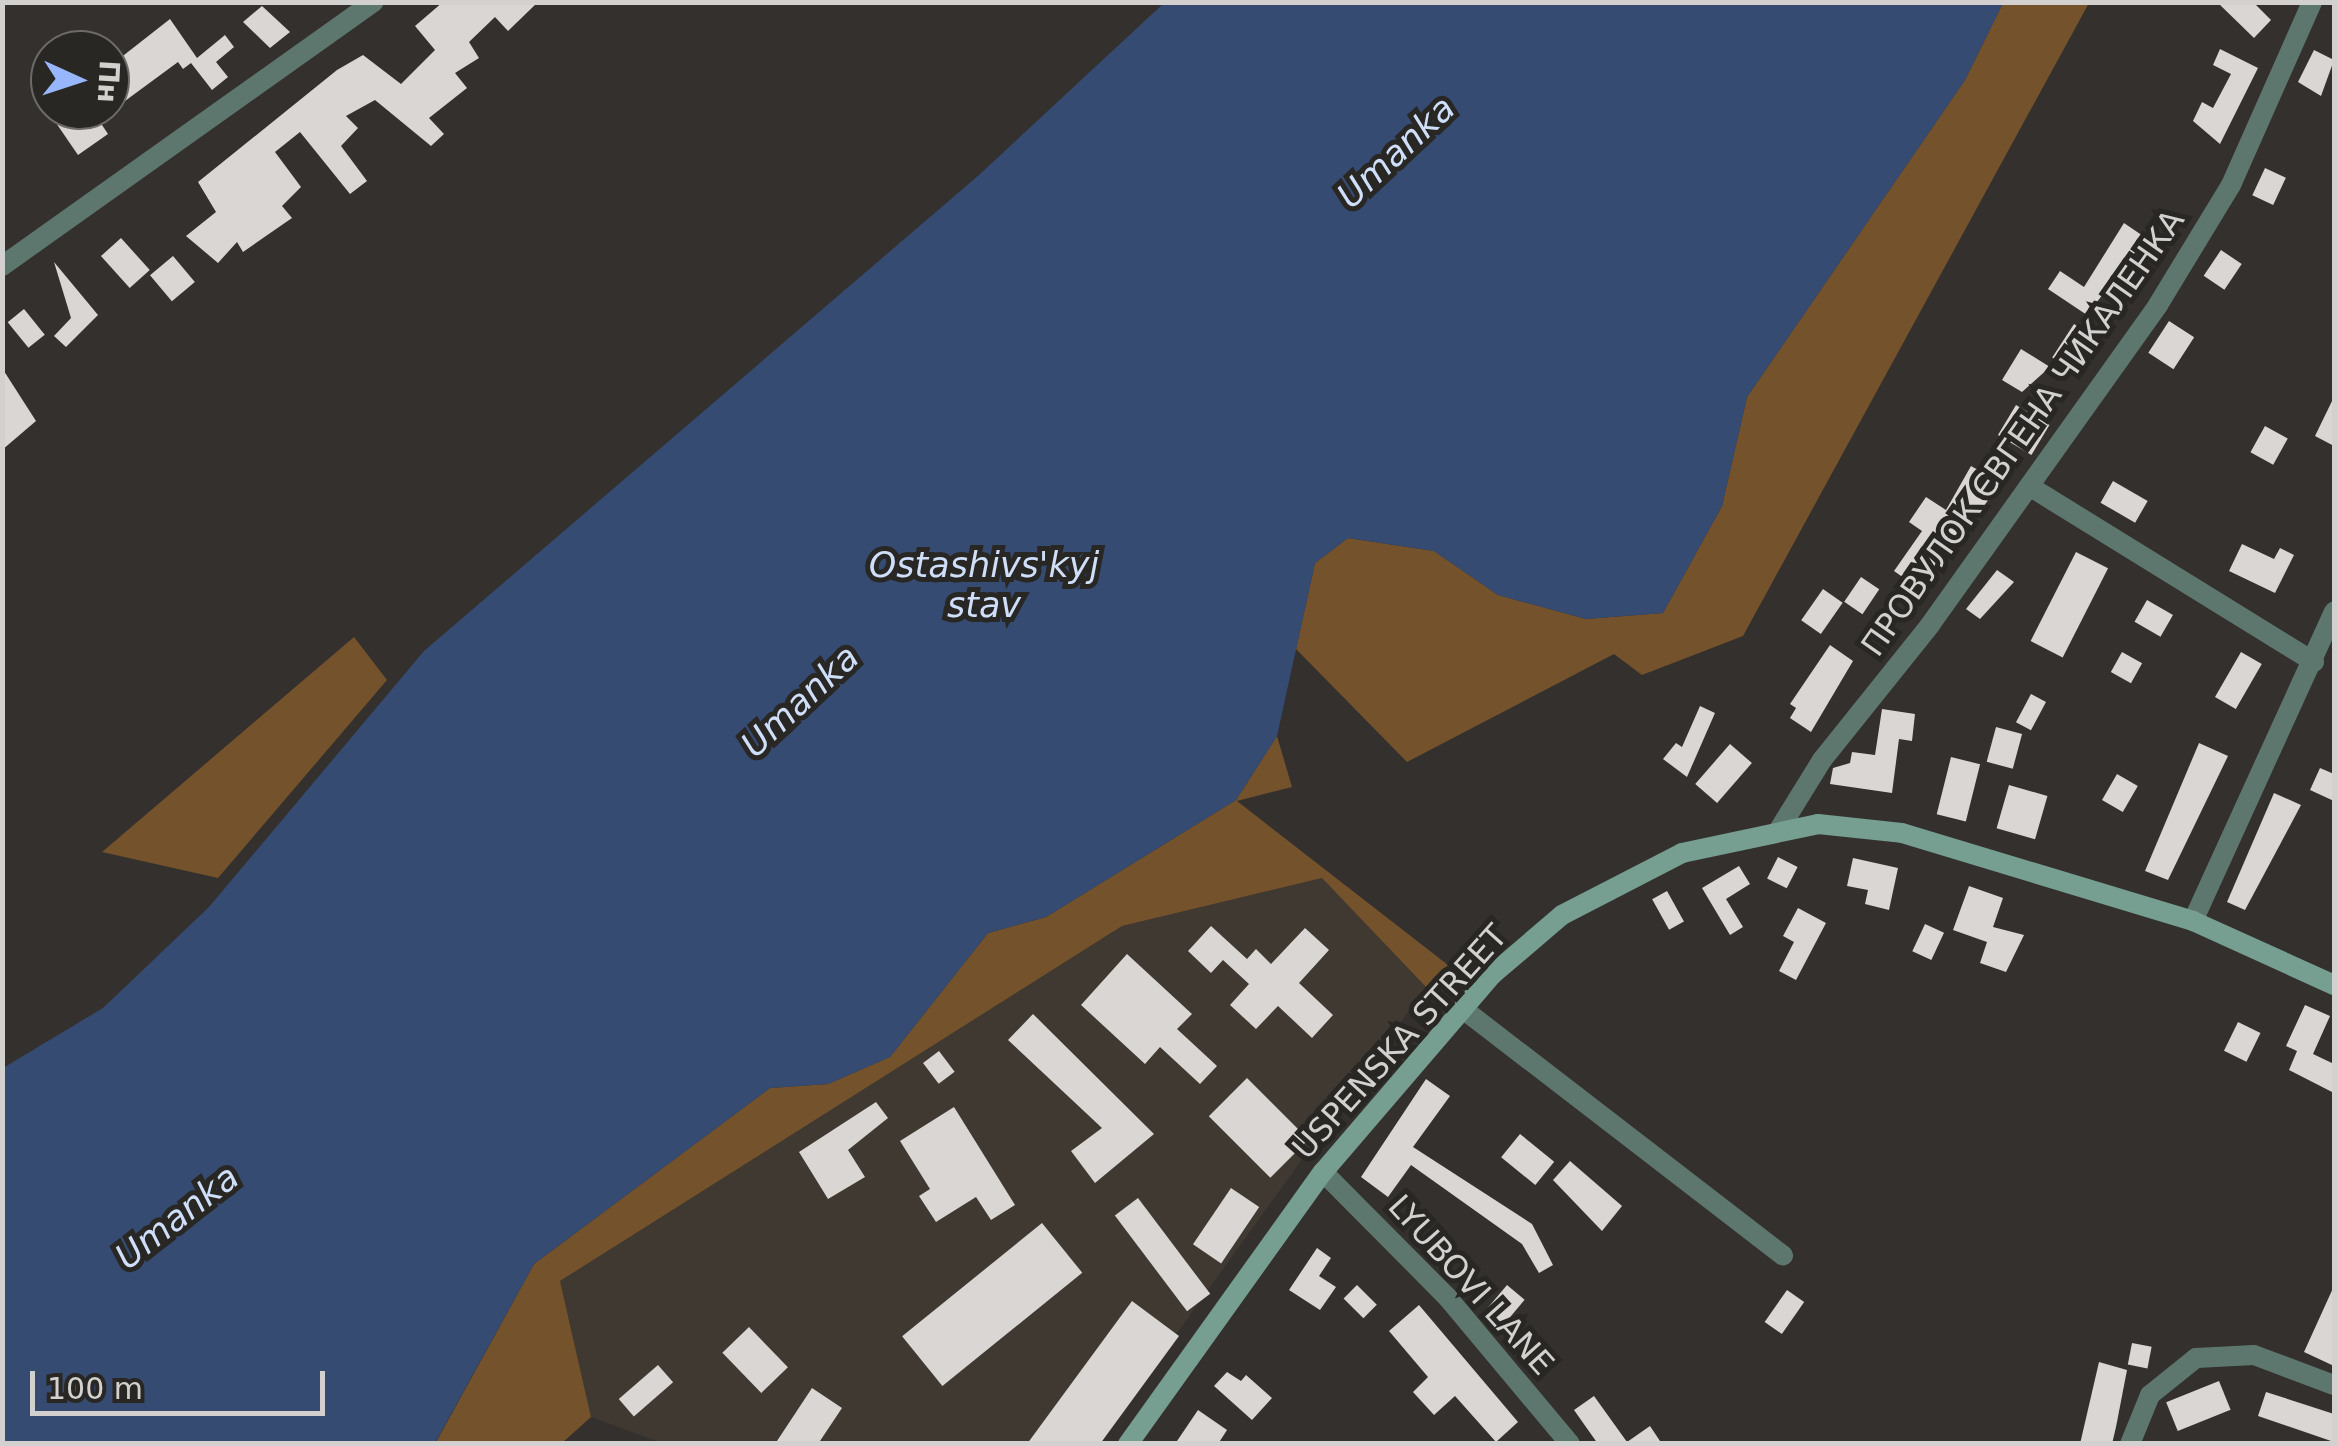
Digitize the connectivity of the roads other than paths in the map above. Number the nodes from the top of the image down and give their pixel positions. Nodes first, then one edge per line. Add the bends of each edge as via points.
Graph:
1 (374, 2) edge
2 (2312, 2) edge
3 (2, 266) edge
4 (2029, 486) junction
5 (2334, 612) edge
6 (2314, 662) junction
7 (1780, 828) junction
8 (2193, 921) junction
9 (2334, 986) edge
10 (1462, 1009) junction
11 (1323, 1172) junction
12 (1783, 1255) dead end
13 (2334, 1386) edge
14 (1128, 1444) edge
15 (1570, 1444) edge
16 (2130, 1444) edge

1 - 3 street
2 - 4 street, ПРОВУЛОК ЄВГЕНА ЧИКАЛЕНКА via 2231,185 2158,305
4 - 6 street
4 - 7 street, ПРОВУЛОК ЄВГЕНА ЧИКАЛЕНКА via 1822,760
5 - 6 street
6 - 8 street
7 - 8 street, USPENSKA STREET via 1902,833
7 - 10 street, USPENSKA STREET via 1682,853 1600,890 1526,942
8 - 9 street, USPENSKA STREET
10 - 11 street, USPENSKA STREET
10 - 12 street
11 - 14 street, USPENSKA STREET
11 - 15 street, LYUBOVI LANE via 1448,1298
13 - 16 street via 2254,1355 2215,1353 2162,1380 2138,1414

